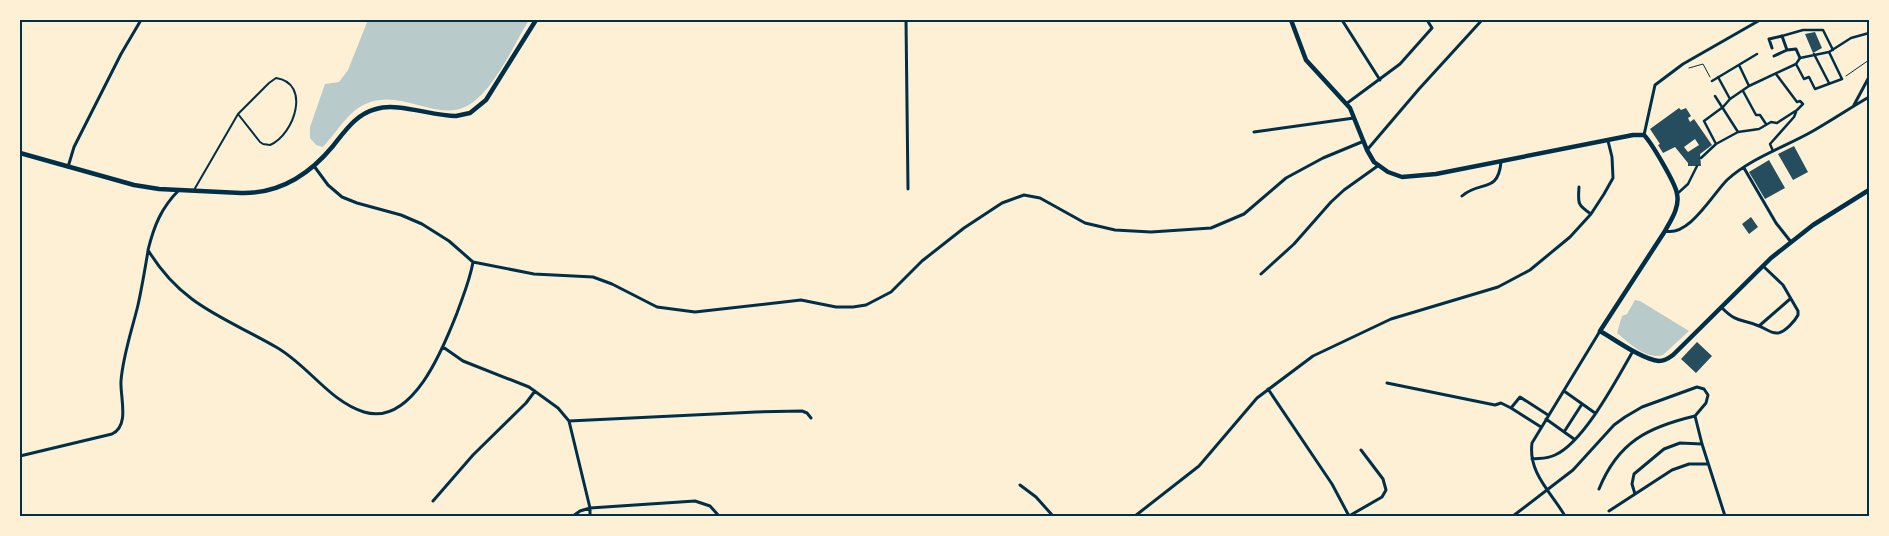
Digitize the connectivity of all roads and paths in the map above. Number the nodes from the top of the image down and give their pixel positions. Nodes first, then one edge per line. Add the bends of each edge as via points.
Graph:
1 (141, 20) edge
2 (536, 20) edge
3 (906, 20) edge
4 (1291, 20) edge
5 (1342, 20) edge
6 (1426, 20) edge
7 (1482, 20) edge
8 (1760, 20) edge
9 (1869, 33) edge
10 (1782, 36) junction
11 (1772, 48) dead end
12 (1787, 50) junction
13 (1833, 50) junction
14 (1829, 52) junction
15 (1757, 54) dead end
16 (1814, 54) junction
17 (1774, 56) dead end
18 (1800, 58) junction
19 (1869, 60) edge
20 (1796, 64) junction
21 (1739, 66) junction
22 (1678, 68) junction
23 (1776, 73) junction
24 (1718, 77) junction
25 (1869, 77) edge
26 (1842, 79) junction
27 (1380, 80) junction
28 (1712, 80) joint
29 (1828, 83) junction
30 (1749, 86) junction
31 (1743, 90) junction
32 (1715, 96) dead end
33 (1730, 98) junction
34 (1869, 98) edge
35 (1346, 104) junction
36 (1854, 106) junction
37 (1723, 107) junction
38 (1797, 110) junction
39 (238, 114) junction
40 (1355, 118) junction
41 (1766, 124) junction
42 (1254, 132) dead end
43 (1738, 132) junction
44 (1644, 135) junction
45 (1364, 141) junction
46 (1608, 141) junction
47 (1716, 144) junction
48 (1367, 150) junction
49 (1774, 151) junction
50 (20, 154) edge
51 (1700, 158) dead end
52 (1501, 162) junction
53 (314, 166) junction
54 (1379, 166) junction
55 (1697, 166) dead end
56 (68, 167) junction
57 (1744, 168) junction
58 (1579, 187) dead end
59 (908, 189) dead end
60 (179, 190) junction
61 (194, 190) junction
62 (1869, 190) edge
63 (1677, 194) junction
64 (1462, 196) dead end
65 (1591, 214) junction
66 (1665, 231) junction
67 (1791, 242) junction
68 (148, 250) junction
69 (473, 262) junction
70 (1763, 266) junction
71 (1261, 274) dead end
72 (1790, 299) junction
73 (1721, 306) junction
74 (1759, 326) junction
75 (1600, 330) junction
76 (443, 347) junction
77 (1632, 351) junction
78 (1387, 383) dead end
79 (1268, 389) junction
80 (535, 391) junction
81 (1564, 391) junction
82 (1582, 404) junction
83 (1511, 408) junction
84 (1595, 413) junction
85 (1548, 415) junction
86 (1695, 416) junction
87 (811, 418) dead end
88 (1546, 419) junction
89 (569, 422) junction
90 (1541, 426) junction
91 (1564, 432) junction
92 (1574, 439) junction
93 (1702, 444) junction
94 (1361, 450) dead end
95 (20, 456) edge
96 (1532, 459) junction
97 (1708, 464) junction
98 (1020, 485) dead end
99 (1599, 488) dead end
100 (1547, 490) junction
101 (1635, 494) junction
102 (433, 500) dead end
103 (590, 508) junction
104 (1609, 511) dead end
105 (573, 516) edge
106 (590, 516) edge
107 (719, 516) edge
108 (1053, 516) edge
109 (1135, 516) edge
110 (1349, 516) edge
111 (1513, 516) edge
112 (1565, 516) edge
113 (1725, 516) edge

1 - 56 street via 78,138
2 - 53 street via 491,94 477,109 459,116 388,107 374,109 355,120
3 - 59 street
4 - 35 street via 1306,60
5 - 27 street
6 - 27 street via 1432,28 1400,64
7 - 48 street
8 - 22 street
9 - 13 street via 1851,38
10 - 11 street via 1769,39
10 - 12 street
10 - 13 street via 1803,30 1823,30
12 - 17 street
12 - 18 street via 1796,49
13 - 14 street
14 - 16 street
14 - 26 street
15 - 21 street
16 - 18 street
16 - 29 street
18 - 20 street
19 - 26 path
20 - 23 street
20 - 29 street via 1804,79 1809,77 1815,89
21 - 24 street
21 - 30 street
22 - 28 path via 1704,64
22 - 44 street via 1654,88
23 - 30 street
23 - 38 street via 1797,102 1803,104
24 - 28 street
24 - 33 street
25 - 36 street
26 - 29 street
27 - 35 street
30 - 31 street
31 - 33 street
31 - 41 street via 1751,109
32 - 37 street
33 - 37 street
34 - 36 street
35 - 40 street
36 - 49 street
37 - 43 street
37 - 47 street via 1704,121
38 - 41 street via 1777,123
38 - 49 street via 1770,144
39 - 39 lane via 276,78 288,84 295,96 297,108 292,123 270,145 260,142
39 - 61 lane
40 - 42 street
40 - 45 street
41 - 43 street via 1759,129
43 - 47 street
44 - 46 street
44 - 63 street
45 - 48 street
45 - 69 street via 1286,178 1244,214 1205,229 1115,230 1085,223 1036,197 1017,197 964,228 922,261 888,294 858,307 836,307 801,300 703,312 669,310 653,306 593,277 534,274
46 - 52 street
46 - 65 street via 1613,178
47 - 51 street
48 - 54 street
49 - 57 street
50 - 56 street
52 - 54 street via 1402,177
52 - 64 street via 1493,184
53 - 61 street via 293,181 268,191
53 - 69 street via 342,197 422,224
54 - 71 street via 1344,190
55 - 63 street via 1688,184
56 - 60 street via 129,184
57 - 66 street via 1720,187 1681,230
57 - 67 street
58 - 65 street via 1579,206
60 - 61 street
60 - 68 street via 158,217
62 - 67 street
63 - 66 street via 1673,217
65 - 79 street via 1530,270 1498,287 1391,319 1313,356
66 - 75 street
67 - 70 street
68 - 76 street via 176,288 196,303 282,350 337,397 365,412 383,413 404,403 421,384
68 - 95 street via 126,349 121,426 112,434
69 - 76 street
70 - 72 street via 1781,282
70 - 73 street
72 - 74 street
72 - 74 street via 1798,315 1784,330 1774,333
73 - 74 street via 1737,320
73 - 77 street via 1667,359 1654,360
75 - 77 street
75 - 81 street
76 - 80 street via 463,361
77 - 84 street
78 - 83 street via 1495,405 1501,403
79 - 109 street via 1246,409 1199,466
79 - 110 street via 1332,484
80 - 89 street via 552,402
80 - 102 street
81 - 82 street
81 - 85 street
82 - 84 street
82 - 91 street
83 - 85 street via 1520,397
83 - 90 street
84 - 92 street
85 - 88 street
86 - 93 street
86 - 99 street via 1665,424 1641,436 1612,463
86 - 100 street via 1707,400 1706,390 1699,387 1632,412 1618,422 1577,466
87 - 89 street via 802,411
88 - 90 street
88 - 91 street
89 - 103 street
90 - 96 street via 1532,443
91 - 92 street
92 - 96 street via 1553,456
93 - 97 street
93 - 101 street via 1676,443 1661,451 1634,474
94 - 110 street via 1383,479 1386,490 1382,496
96 - 100 street via 1535,471
97 - 101 street via 1677,468
97 - 113 street
98 - 108 street
100 - 111 street
100 - 112 street
101 - 104 street
103 - 105 street
103 - 106 street
103 - 107 street via 695,501 708,505

